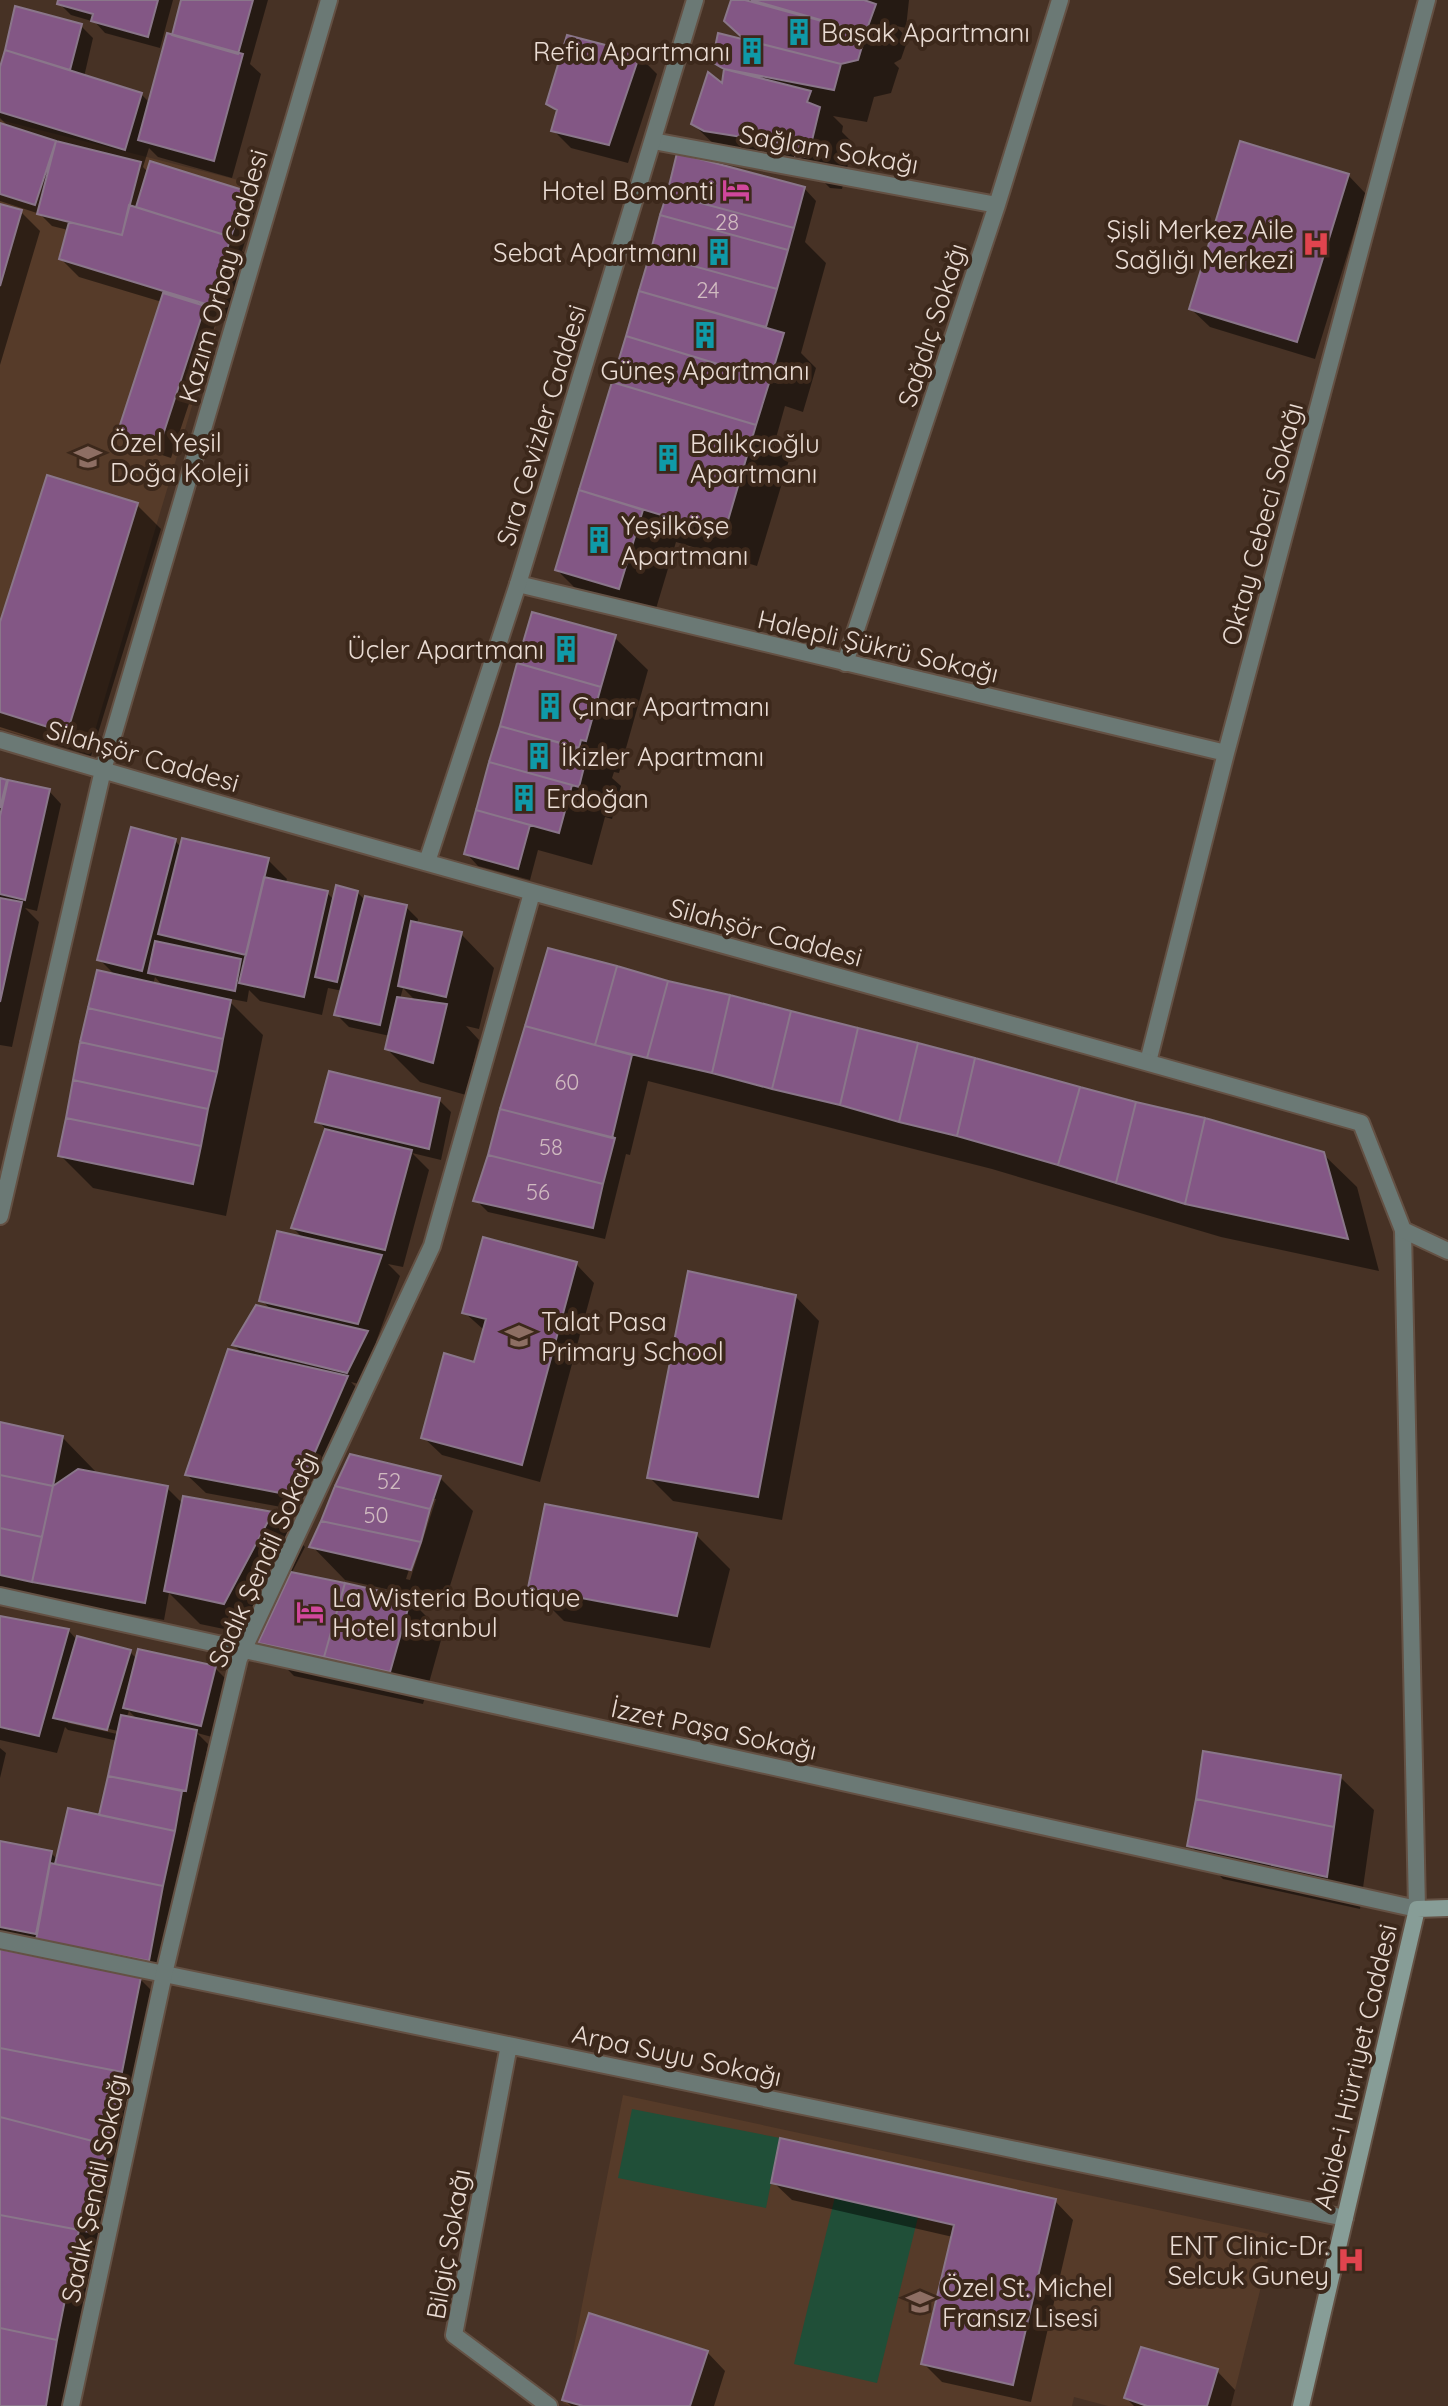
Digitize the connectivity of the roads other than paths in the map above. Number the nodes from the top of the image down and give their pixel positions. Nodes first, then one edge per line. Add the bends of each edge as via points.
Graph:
1 (329, 0) edge
2 (695, 0) edge
3 (1060, 0) edge
4 (1427, 0) edge
5 (653, 141) junction
6 (997, 205) junction
7 (518, 584) junction
8 (845, 663) junction
9 (0, 740) edge
10 (1226, 753) junction
11 (103, 770) junction
12 (427, 862) junction
13 (532, 893) junction
14 (1148, 1062) junction
15 (0, 1216) edge
16 (1403, 1230) junction
17 (1448, 1251) edge
18 (0, 1596) edge
19 (244, 1650) junction
20 (1448, 1908) edge
21 (1417, 1909) junction
22 (0, 1940) edge
23 (164, 1974) junction
24 (509, 2045) junction
25 (1345, 2218) junction
26 (71, 2406) edge
27 (549, 2406) edge
28 (1301, 2406) edge

1 - 11 street, Kazım Orbay Caddesi
2 - 5 street, Sıra Cevizler Caddesi
3 - 6 street, Sağdıç Sokağı
4 - 10 street, Oktay Cebeci Sokağı
5 - 6 street, Sağlam Sokağı
5 - 7 street, Sıra Cevizler Caddesi
6 - 8 street, Sağdıç Sokağı
7 - 8 street, Halepli Şükrü Sokağı
7 - 12 street, Sıra Cevizler Caddesi
8 - 10 street, Halepli Şükrü Sokağı
9 - 11 street, Silahşör Caddesi
10 - 14 street, Oktay Cebeci Sokağı
11 - 12 street, Silahşör Caddesi
11 - 15 street, Kazım Orbay Caddesi
12 - 13 street, Silahşör Caddesi
13 - 14 street, Silahşör Caddesi
13 - 19 street, Sadık Şendil Sokağı via 432,1246
14 - 16 street, Silahşör Caddesi via 1361,1123
16 - 17 street
16 - 21 street
18 - 19 street, İzzet Paşa Sokağı
19 - 21 street, İzzet Paşa Sokağı
19 - 23 street, Sadık Şendil Sokağı
20 - 21 main road, Abide-i Hürriyet Caddesi
21 - 25 main road, Abide-i Hürriyet Caddesi
22 - 23 street, Arpa Suyu Sokağı
23 - 24 street, Arpa Suyu Sokağı
23 - 26 street, Sadık Şendil Sokağı
24 - 25 street, Arpa Suyu Sokağı
24 - 27 street, Bilgiç Sokağı via 454,2335
25 - 28 main road, Abide-i Hürriyet Caddesi

